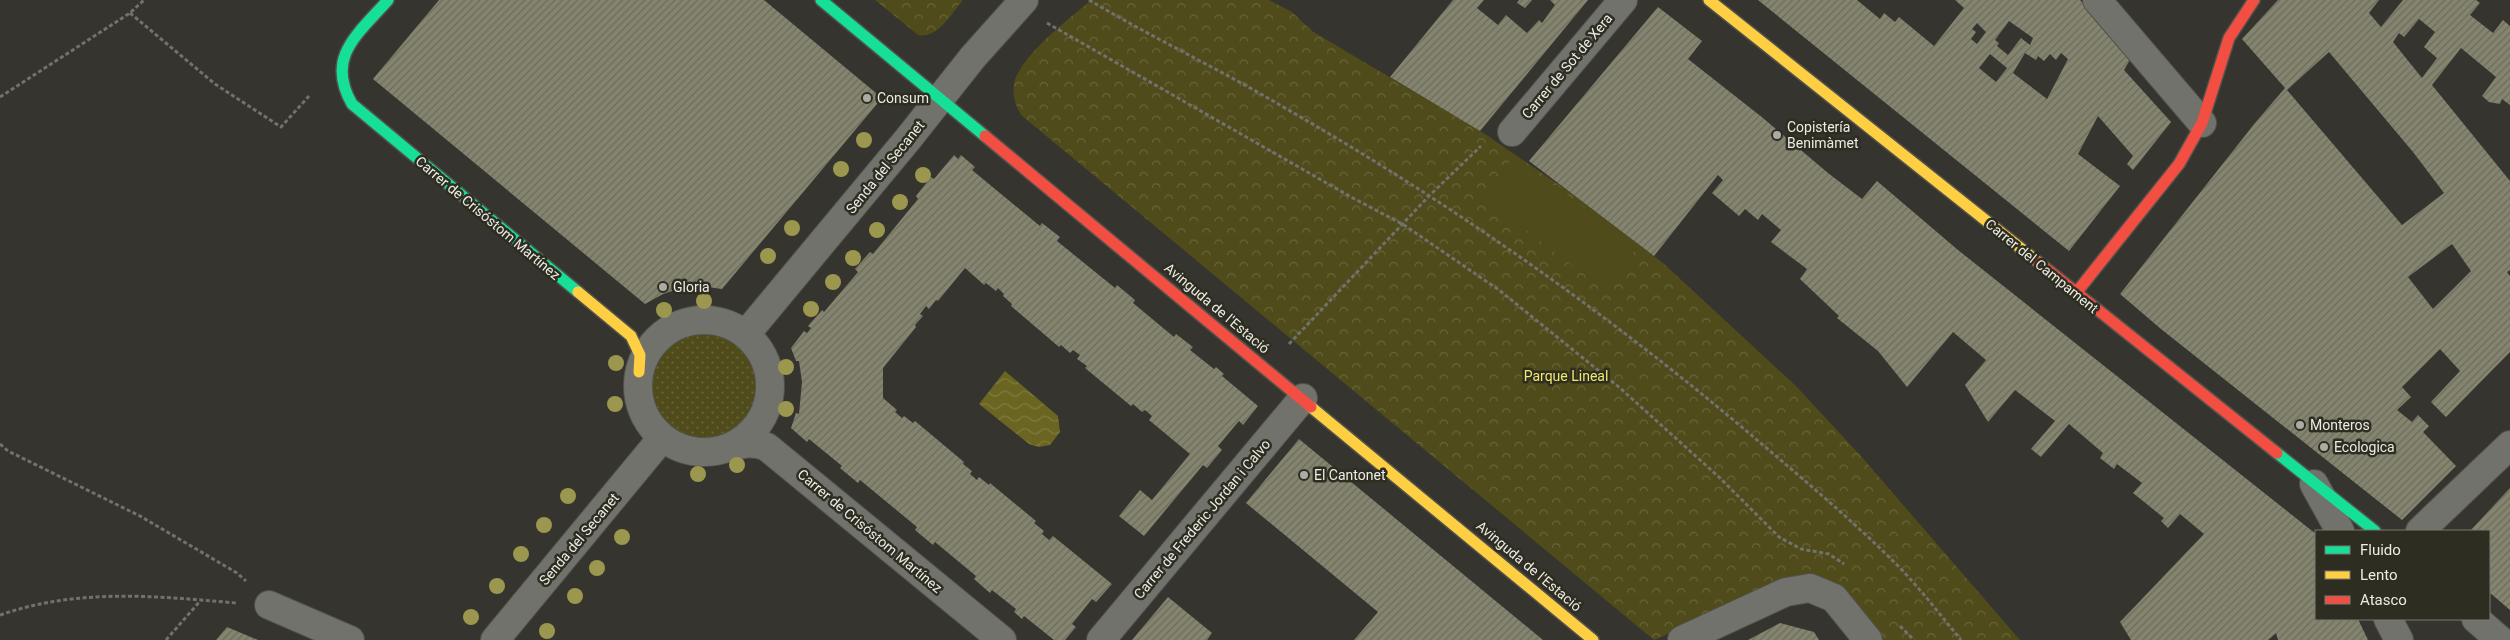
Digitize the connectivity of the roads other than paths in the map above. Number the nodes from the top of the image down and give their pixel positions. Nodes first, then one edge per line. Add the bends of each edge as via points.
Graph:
1 (388, 0) edge
2 (821, 0) edge
3 (1024, 0) edge
4 (1623, 0) edge
5 (1709, 0) edge
6 (2097, 0) edge
7 (2254, 0) edge
8 (941, 98) junction
9 (2202, 123) junction
10 (1512, 132) road end
11 (2076, 293) junction
12 (746, 334) junction
13 (639, 372) junction
14 (1303, 398) junction
15 (662, 438) junction
16 (2510, 445) edge
17 (731, 447) junction
18 (2314, 484) junction
19 (2339, 530) edge
20 (2374, 530) edge
21 (2421, 530) edge
22 (269, 605) road end
23 (2389, 620) edge
24 (2411, 620) edge
25 (2477, 620) edge
26 (350, 640) edge
27 (495, 640) edge
28 (1002, 640) edge
29 (1101, 640) edge
30 (1593, 640) edge
31 (1682, 640) edge
32 (1868, 640) edge
33 (2399, 640) edge
34 (2403, 640) edge
35 (2500, 640) edge

1 - 13 street, Carrer de Crisóstom Martínez via 349,46 340,62 343,92 352,104 631,336 640,355
2 - 8 street, Avinguda de l'Estació
3 - 8 street, Senda del Secanet via 996,29
4 - 10 street, Carrer de Sot de Xera
5 - 11 street, Carrer del Campament
6 - 9 street
7 - 9 street via 2228,38
8 - 12 street, Senda del Secanet
8 - 14 street, Avinguda de l'Estació
9 - 11 street via 2179,164
11 - 18 street, Carrer del Campament
12 - 13 street via 708,320 672,328 656,340
12 - 17 street via 762,354 770,382 769,396 759,423
13 - 15 street via 641,408
14 - 29 street, Carrer de Frederic Jordan i Calvo
14 - 30 street, Avinguda de l'Estació
15 - 17 street via 696,452 714,452
15 - 27 street, Senda del Secanet
16 - 21 street
17 - 28 street, Carrer de Crisóstom Martínez via 746,443 767,446
18 - 19 street
18 - 20 street, Carrer del Campament
22 - 26 street
23 - 33 street
24 - 34 street
25 - 35 street
31 - 32 street via 1786,592 1810,588 1834,598

